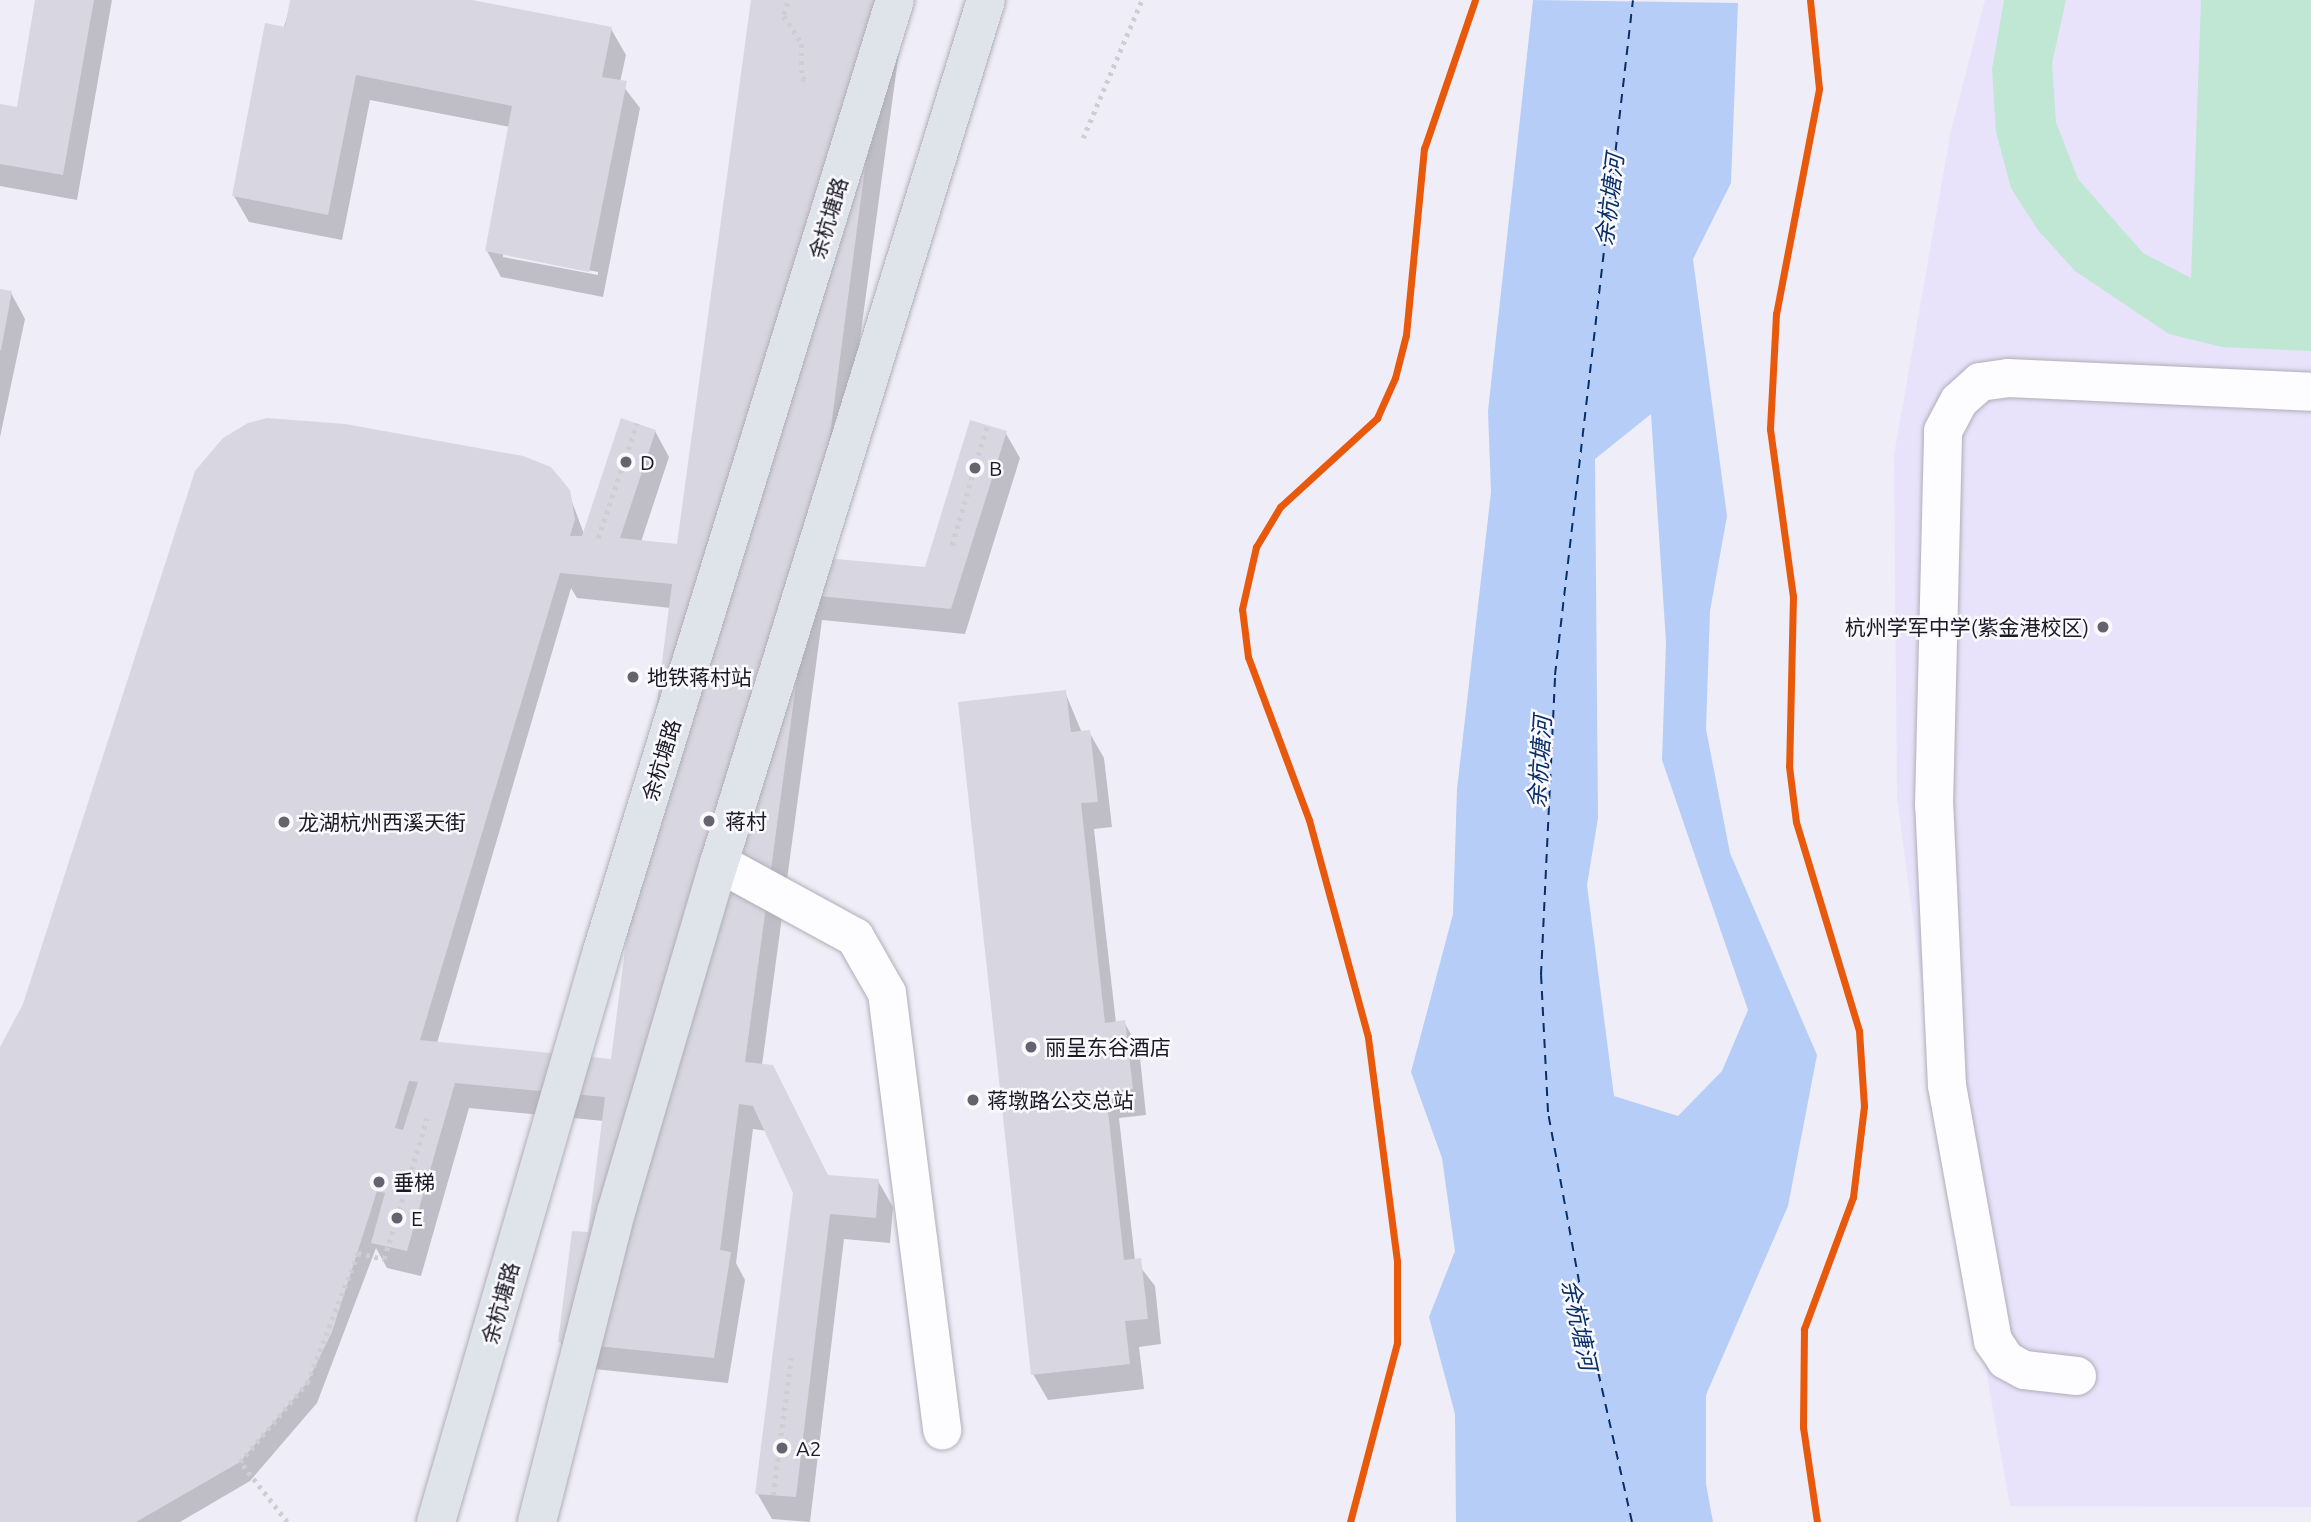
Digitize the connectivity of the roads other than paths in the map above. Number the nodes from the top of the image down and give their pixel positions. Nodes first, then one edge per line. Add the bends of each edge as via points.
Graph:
1 (895, 0) edge
2 (986, 0) edge
3 (2311, 392) edge
4 (719, 863) junction
5 (2077, 1376) dead end
6 (942, 1431) dead end
7 (436, 1522) edge
8 (537, 1522) edge

1 - 7 main road, 余杭塘路 via 602,951
2 - 4 main road
3 - 5 lane via 2008,378 1980,382 1959,401 1943,430 1934,805 1947,1086 1993,1340 2006,1360 2024,1370
4 - 6 lane via 855,937 887,993
4 - 8 main road via 617,1209

